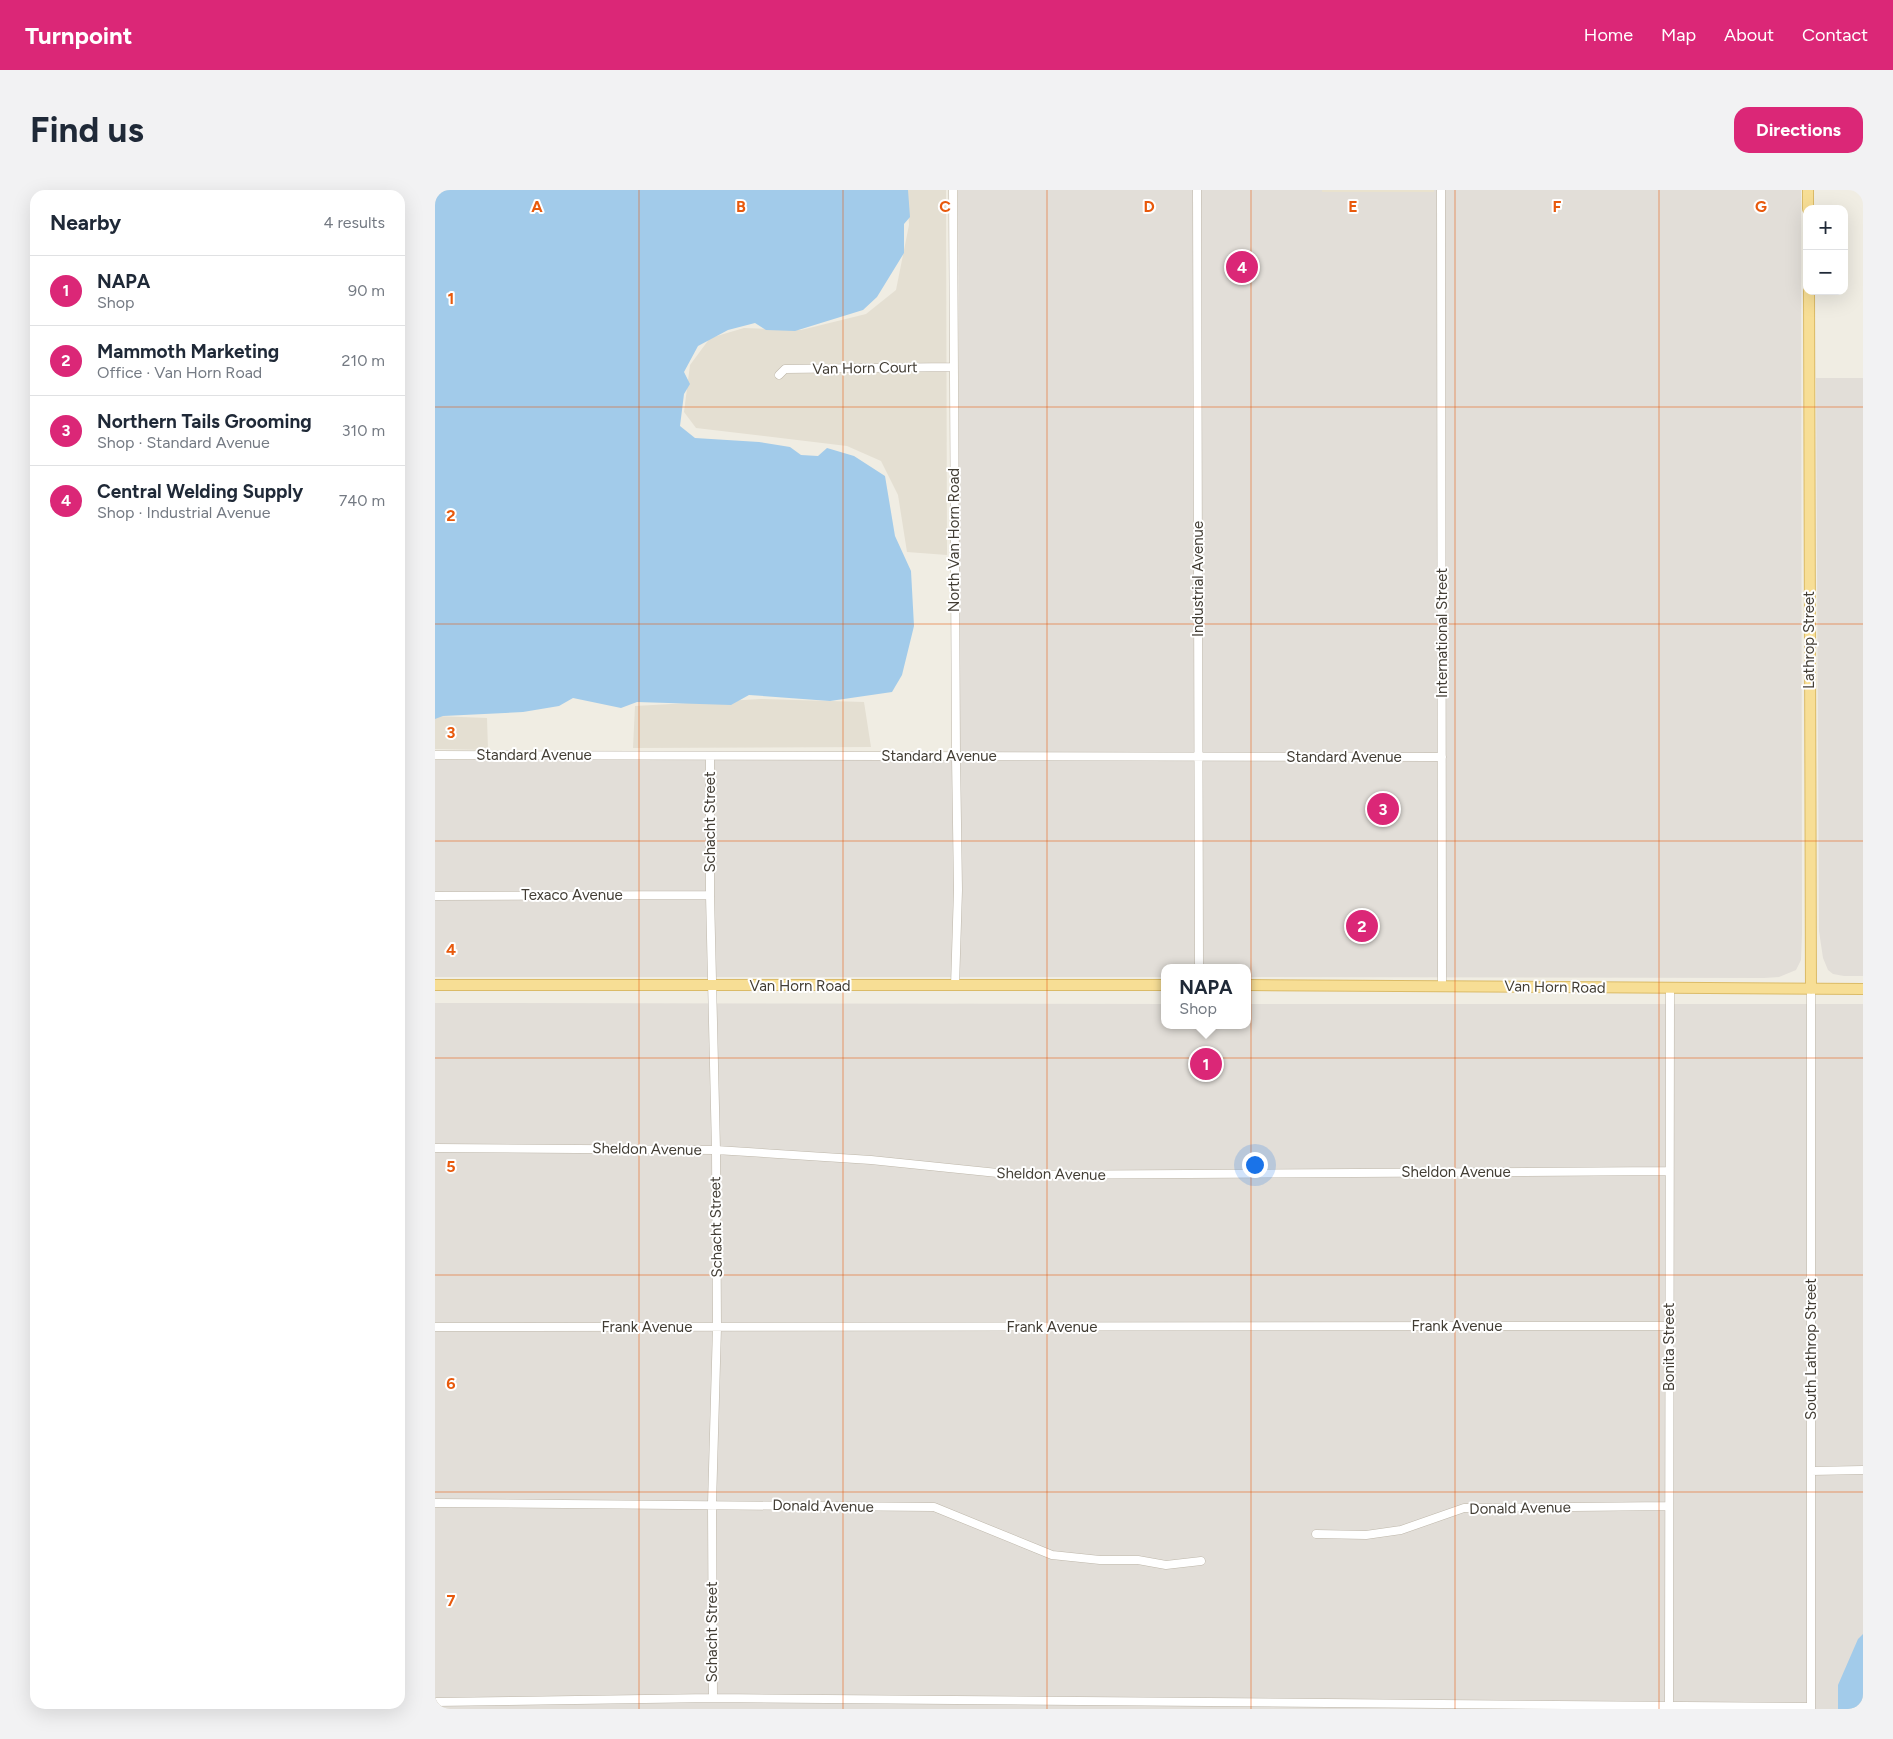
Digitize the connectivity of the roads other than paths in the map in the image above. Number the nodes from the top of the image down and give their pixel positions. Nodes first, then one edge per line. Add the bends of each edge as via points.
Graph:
1 (953, 190) edge
2 (1197, 190) edge
3 (1441, 190) edge
4 (1808, 190) edge
5 (1808, 205) edge
6 (1809, 295) edge
7 (953, 367) junction
8 (779, 375) dead end
9 (435, 755) edge
10 (710, 756) junction
11 (956, 756) junction
12 (1442, 756) junction
13 (1198, 757) junction
14 (709, 895) junction
15 (435, 896) edge
16 (1199, 964) edge
17 (435, 985) edge
18 (1161, 985) edge
19 (1251, 985) edge
20 (711, 986) junction
21 (955, 986) junction
22 (1442, 986) junction
23 (1670, 989) junction
24 (1811, 989) junction
25 (1863, 989) edge
26 (435, 1148) edge
27 (716, 1150) junction
28 (1669, 1171) junction
29 (435, 1326) edge
30 (1670, 1326) junction
31 (717, 1327) junction
32 (1811, 1470) junction
33 (1863, 1470) edge
34 (435, 1503) edge
35 (712, 1504) junction
36 (1669, 1506) junction
37 (1316, 1534) dead end
38 (1201, 1561) dead end
39 (713, 1698) junction
40 (435, 1702) edge
41 (1669, 1705) junction
42 (1811, 1708) edge

1 - 7 street, North Van Horn Road
2 - 13 street, Industrial Avenue
3 - 12 street, International Street
4 - 5 main road
6 - 24 main road, Lathrop Street
7 - 8 street, Van Horn Court via 785,369
7 - 11 street, North Van Horn Road
9 - 10 street, Standard Avenue
10 - 11 street, Standard Avenue
10 - 14 street, Schacht Street
11 - 13 street, Standard Avenue
11 - 21 street, North Van Horn Road via 958,890
12 - 13 street, Standard Avenue
12 - 22 street, International Street
13 - 16 street, Industrial Avenue
14 - 15 street, Texaco Avenue
14 - 20 street, Schacht Street
17 - 20 main road, Van Horn Road
18 - 21 main road, Van Horn Road
19 - 22 main road, Van Horn Road
20 - 21 main road, Van Horn Road
20 - 27 street, Schacht Street
22 - 23 main road, Van Horn Road
23 - 24 main road, Van Horn Road
23 - 28 street, Bonita Street
24 - 25 main road, Van Horn Road
24 - 32 street, South Lathrop Street
26 - 27 street, Sheldon Avenue
27 - 28 street, Sheldon Avenue via 871,1160 1017,1175
27 - 31 street, Schacht Street
28 - 30 street, Bonita Street
29 - 31 street, Frank Avenue
30 - 31 street, Frank Avenue
30 - 36 street, Bonita Street
31 - 35 street, Schacht Street
32 - 33 street
32 - 42 street, South Lathrop Street
34 - 35 street, Donald Avenue
35 - 38 street, Donald Avenue via 934,1508 1052,1555 1138,1560 1166,1565
35 - 39 street, Schacht Street
36 - 37 street, Donald Avenue via 1464,1508 1401,1530 1365,1535
36 - 41 street, Bonita Street
39 - 40 street
39 - 41 street
41 - 42 street

